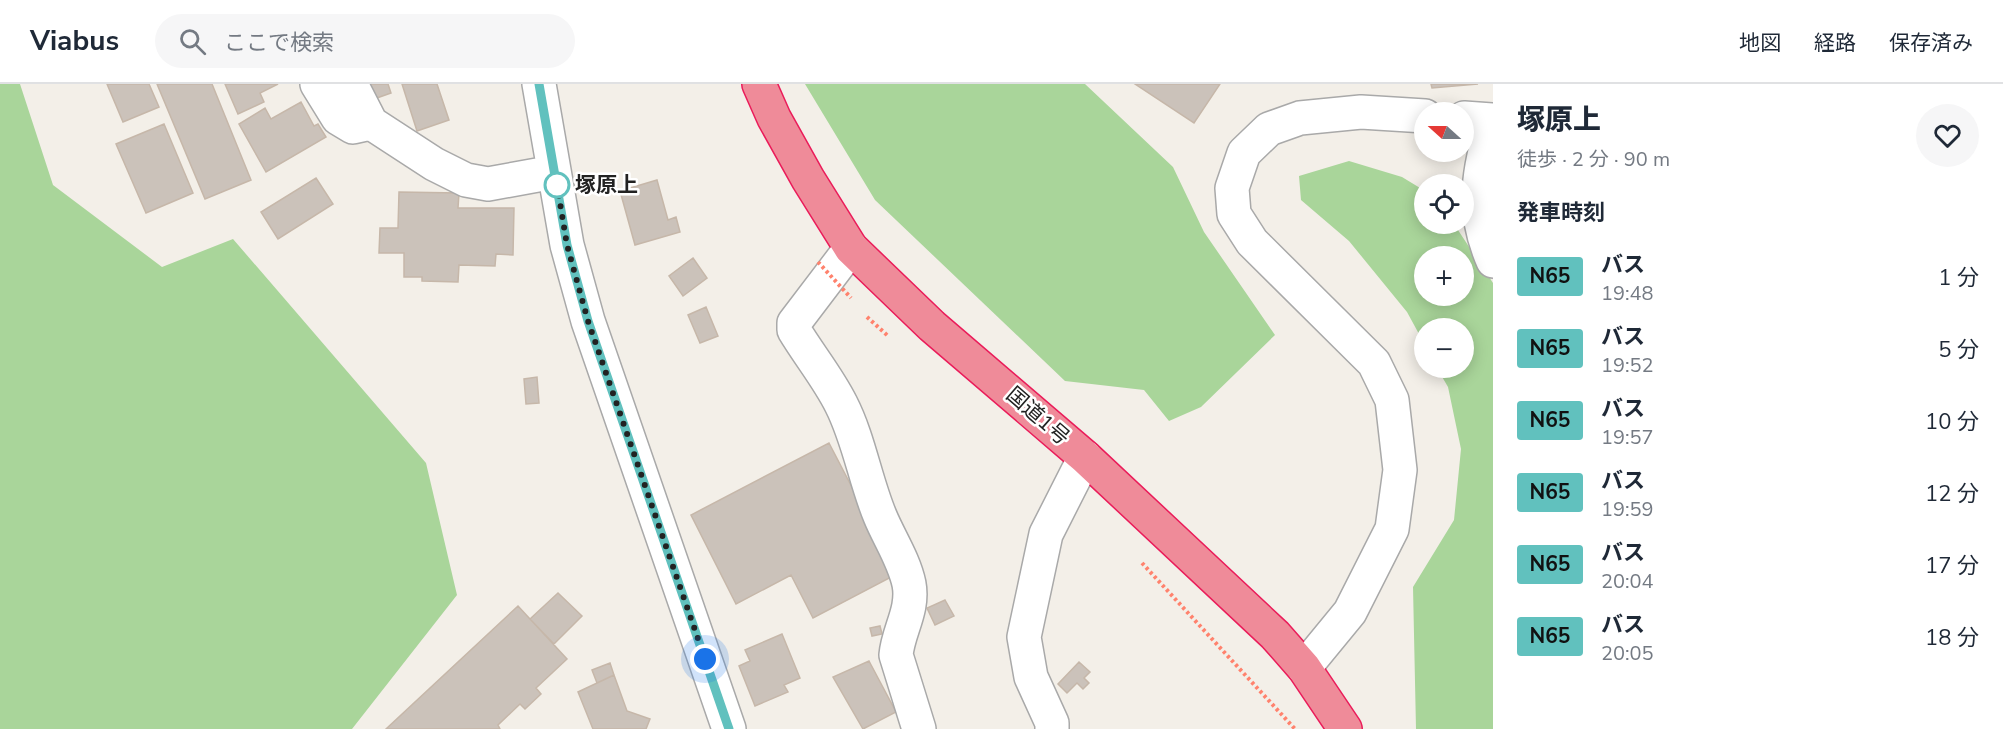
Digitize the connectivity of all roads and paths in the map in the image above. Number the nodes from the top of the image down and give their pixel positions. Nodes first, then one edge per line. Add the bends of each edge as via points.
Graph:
1 (317, 84) edge
2 (351, 84) edge
3 (539, 84) edge
4 (759, 84) edge
5 (1414, 115) edge
6 (1474, 119) edge
7 (1493, 120) edge
8 (371, 123) junction
9 (554, 172) junction
10 (851, 248) junction
11 (1493, 261) edge
12 (818, 262) dead end
13 (851, 298) dead end
14 (1085, 457) junction
15 (1304, 668) junction
16 (729, 729) edge
17 (919, 729) edge
18 (1052, 729) edge
19 (1345, 729) edge

1 - 8 street via 338,118 353,127
2 - 8 street
3 - 9 street
4 - 10 highway, 国道1号 via 802,169
5 - 15 street via 1361,112 1300,118 1269,129 1244,153 1232,188 1234,214 1252,242 1374,363 1392,400 1400,470 1392,529 1350,612
6 - 7 street
7 - 11 street via 1480,169 1478,207
8 - 9 street via 466,180 488,184
9 - 16 street via 567,245 588,321
10 - 14 highway, 国道1号 via 932,326
10 - 17 street via 794,323 794,330 840,403 880,516 904,569 909,601 896,655
12 - 13 path, bridge
14 - 15 highway, 国道1号 via 1275,635
14 - 18 street via 1046,534 1024,637 1031,677
15 - 19 highway, 国道1号

